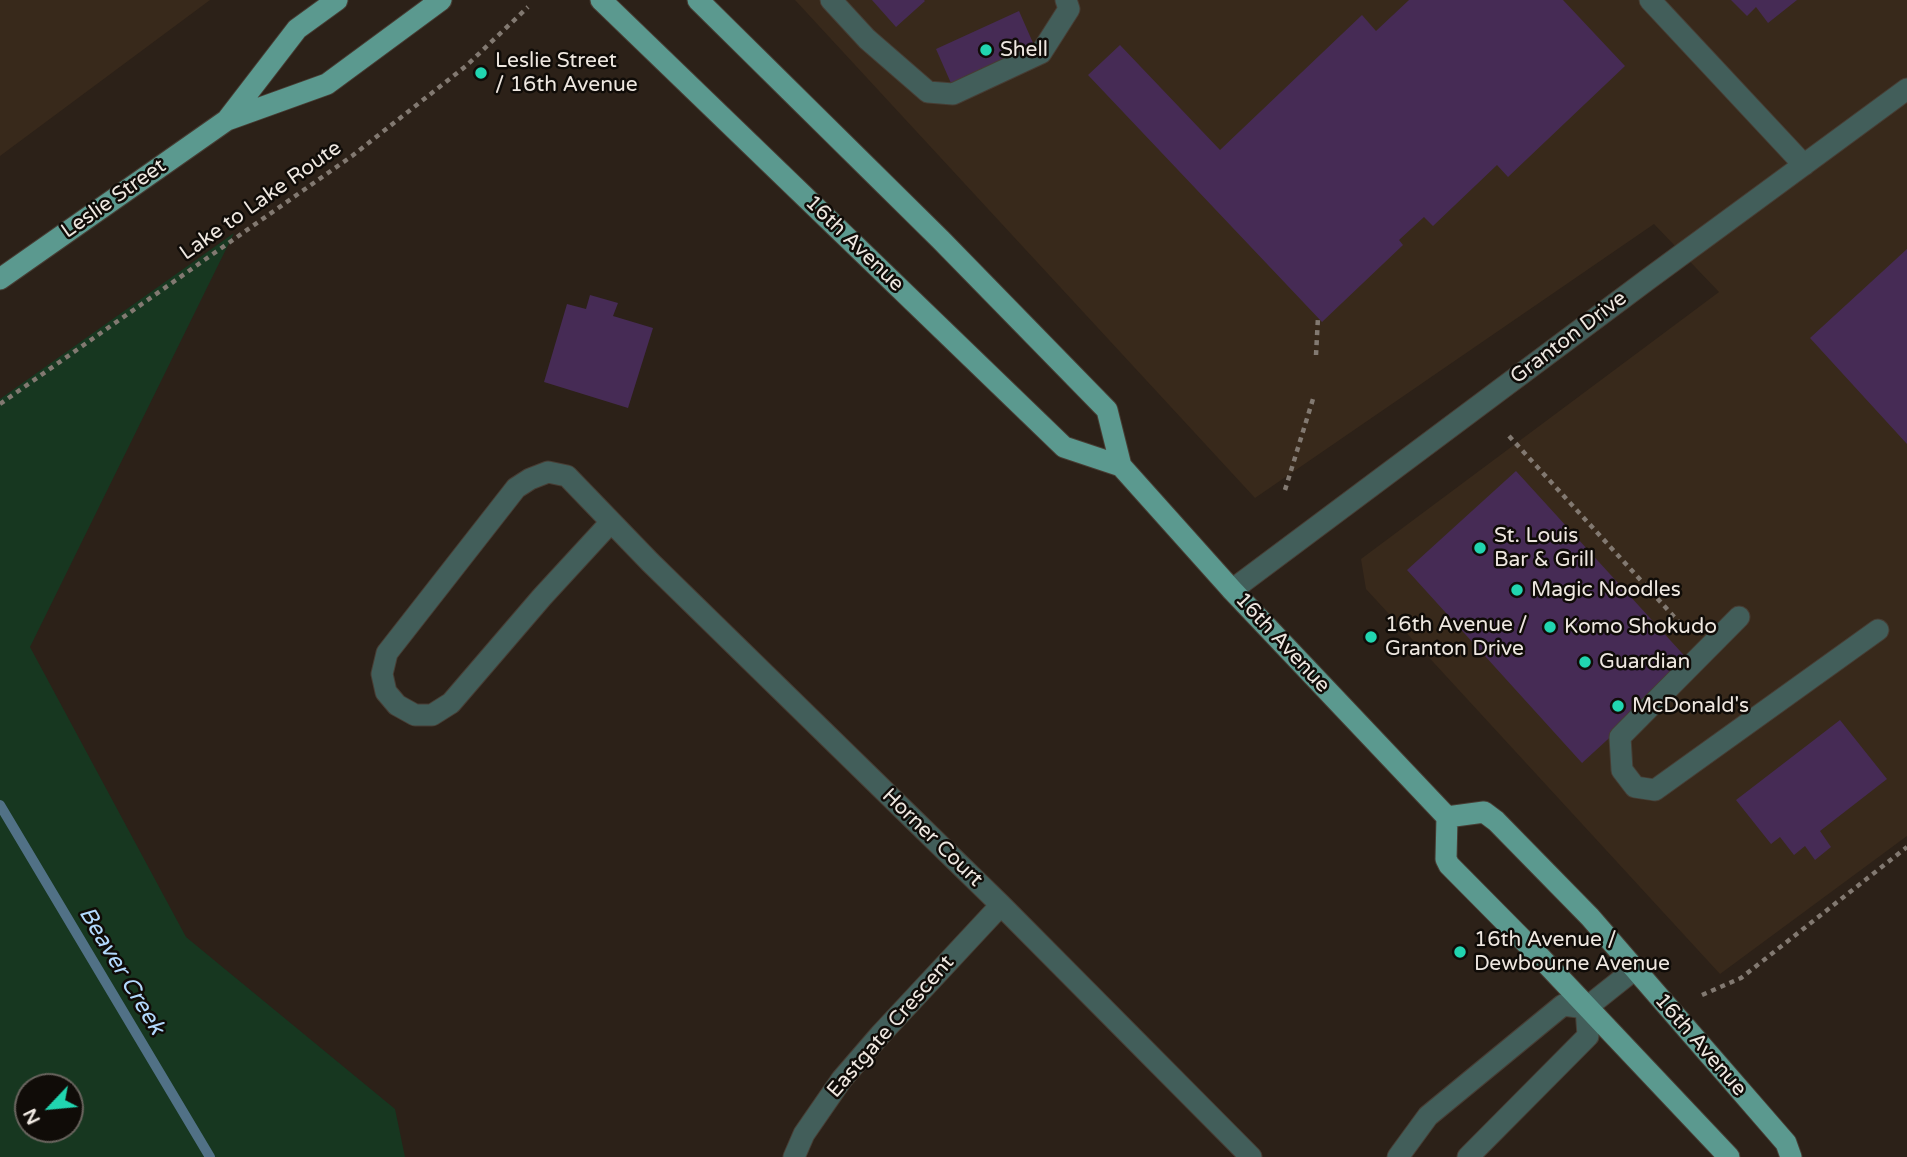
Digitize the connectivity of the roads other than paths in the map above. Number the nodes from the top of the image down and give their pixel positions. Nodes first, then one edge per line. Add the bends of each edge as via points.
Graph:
1 (337, 0) edge
2 (441, 0) edge
3 (601, 0) edge
4 (698, 0) edge
5 (831, 0) edge
6 (1066, 0) edge
7 (1650, 0) edge
8 (1907, 89) edge
9 (227, 120) junction
10 (1804, 165) junction
11 (0, 279) edge
12 (1121, 466) junction
13 (611, 522) junction
14 (1232, 590) junction
15 (1739, 617) dead end
16 (1878, 630) dead end
17 (1447, 817) junction
18 (1000, 905) junction
19 (1635, 969) junction
20 (1586, 1008) junction
21 (794, 1157) edge
22 (1251, 1157) edge
23 (1398, 1157) edge
24 (1468, 1157) edge
25 (1729, 1157) edge
26 (1791, 1157) edge

1 - 9 main road, Leslie Street via 297,29
2 - 9 main road, Leslie Street via 327,84
3 - 12 main road, 16th Avenue via 1064,447
4 - 12 main road, 16th Avenue via 1107,410
5 - 6 street via 866,39 928,92 953,94 1041,53 1069,9
7 - 10 street
8 - 10 street, Granton Drive
9 - 11 main road, Leslie Street
10 - 14 street, Granton Drive
12 - 14 main road, 16th Avenue
13 - 13 street, Horner Court via 568,477 548,472 516,488 387,653 382,674 386,692 415,715 432,715 451,703
13 - 18 street, Horner Court
14 - 17 main road, 16th Avenue
15 - 16 street via 1620,737 1622,770 1635,787 1655,790
17 - 19 main road, 16th Avenue via 1490,815
17 - 20 main road via 1448,863
18 - 21 street, Eastgate Crescent via 842,1079 804,1134
18 - 22 street, Horner Court
19 - 20 street
19 - 26 main road, 16th Avenue via 1786,1143
20 - 23 street via 1563,1005 1428,1116
20 - 24 street via 1588,1036
20 - 25 main road

